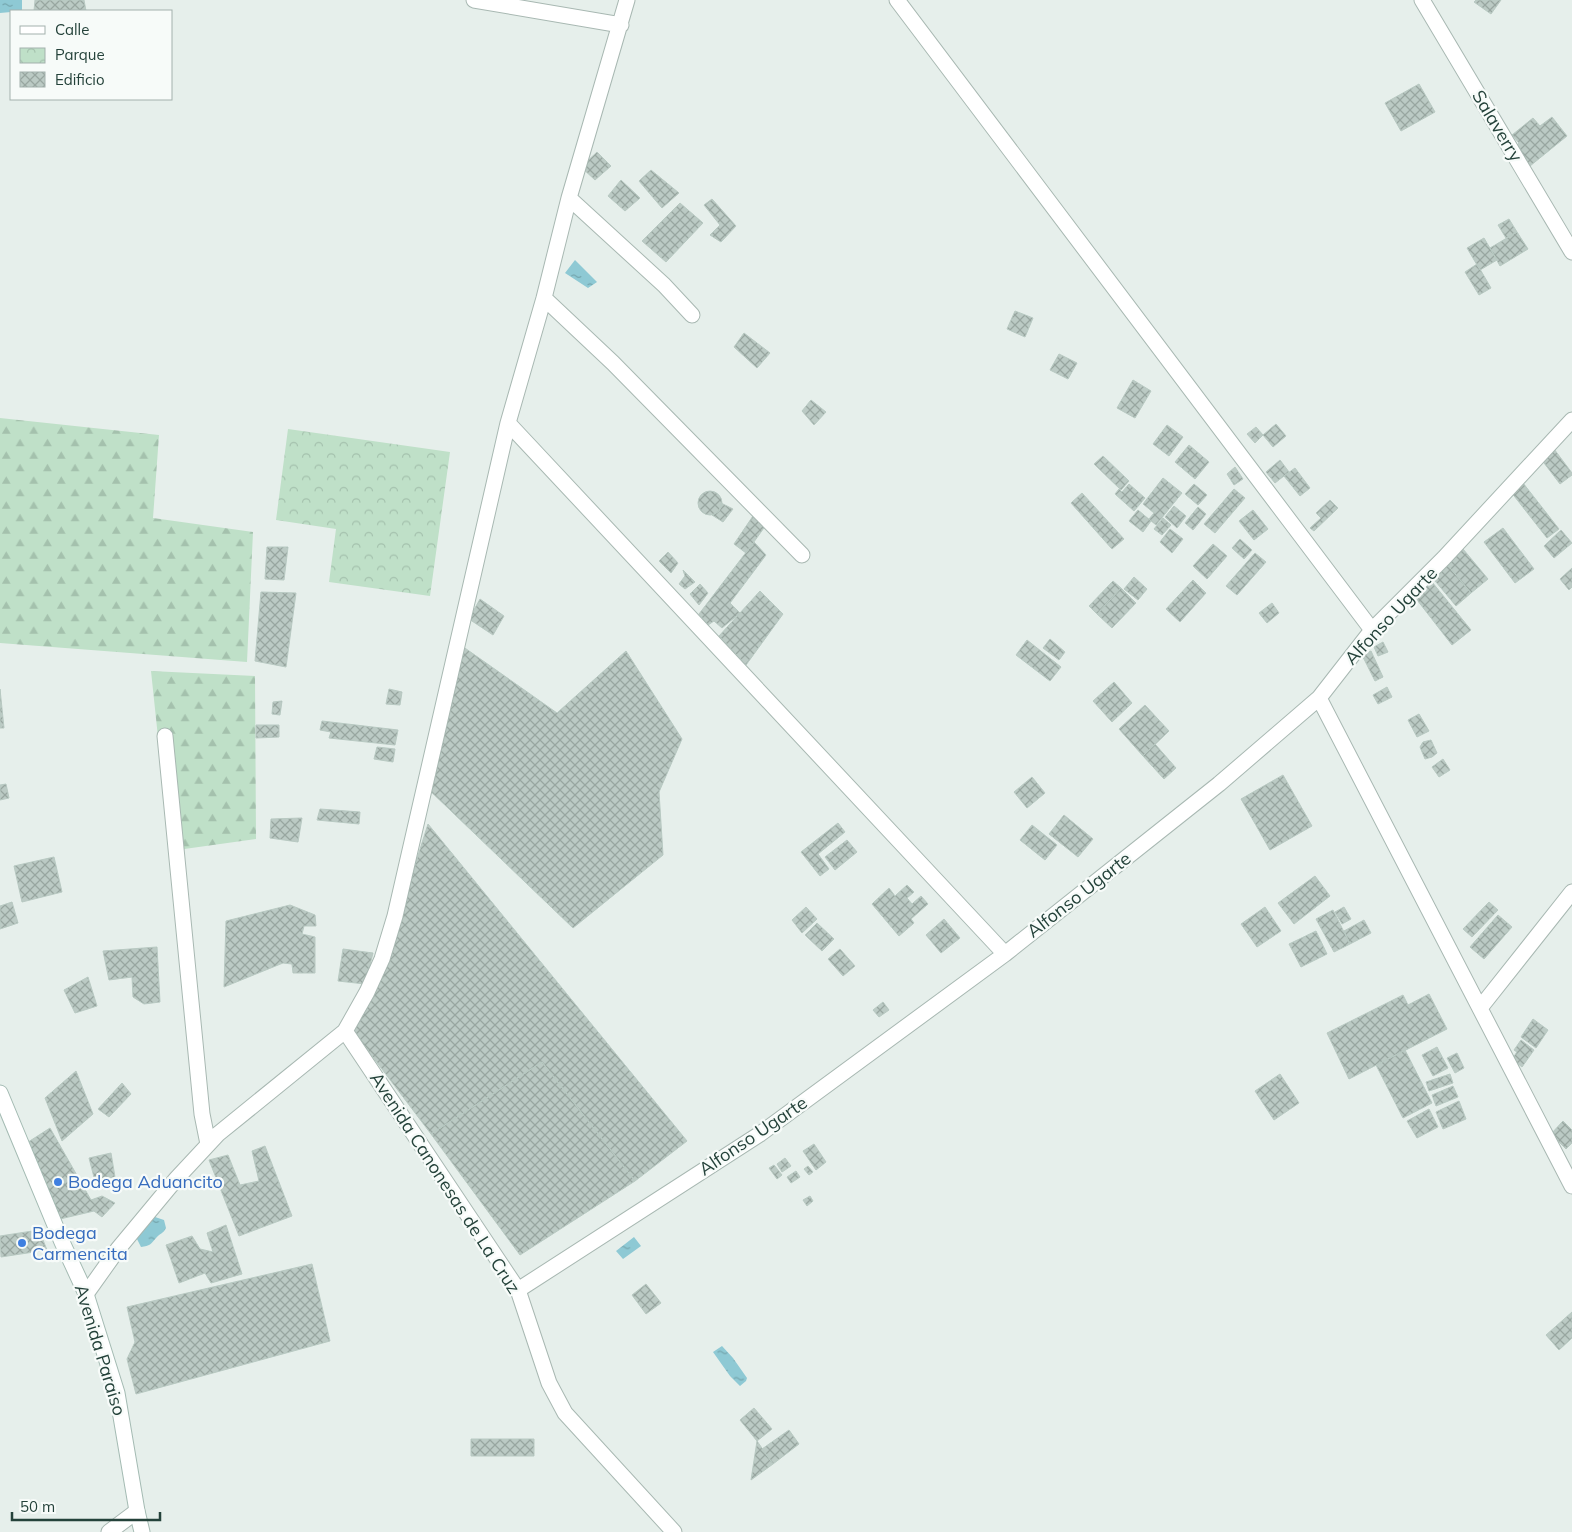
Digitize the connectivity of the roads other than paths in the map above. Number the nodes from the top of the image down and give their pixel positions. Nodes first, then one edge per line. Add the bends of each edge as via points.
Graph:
1 (474, 0) edge
2 (628, 0) edge
3 (897, 0) edge
4 (1422, 0) edge
5 (621, 25) junction
6 (569, 198) junction
7 (1572, 252) edge
8 (544, 298) junction
9 (692, 315) dead end
10 (1572, 420) edge
11 (508, 423) junction
12 (802, 555) dead end
13 (1372, 630) junction
14 (1319, 698) junction
15 (165, 736) dead end
16 (1572, 892) edge
17 (1005, 954) junction
18 (1480, 1008) junction
19 (345, 1031) junction
20 (0, 1093) edge
21 (4, 1110) edge
22 (208, 1144) junction
23 (1572, 1186) edge
24 (518, 1290) junction
25 (86, 1294) junction
26 (136, 1511) junction
27 (109, 1532) edge
28 (142, 1532) edge
29 (674, 1532) edge

1 - 5 street
2 - 5 street
3 - 13 street
4 - 7 street, Salaverry
5 - 6 street
6 - 8 street
6 - 9 street
8 - 11 street
8 - 12 street via 613,363
10 - 13 street, Alfonso Ugarte
11 - 17 street
11 - 19 street via 395,916 382,959
13 - 14 street, Alfonso Ugarte
14 - 17 street, Alfonso Ugarte via 1219,784
14 - 18 street
15 - 22 street via 202,1114
16 - 18 street
17 - 24 street, Alfonso Ugarte via 760,1134
18 - 23 street
19 - 22 street
19 - 24 street, Avenida Canonesas de La Cruz
20 - 21 street, Avenida Paraiso
21 - 25 street, Avenida Paraiso
22 - 25 street via 118,1250
24 - 29 street, Avenida Canonesas de La Cruz via 549,1383 565,1414
25 - 26 street, Avenida Paraiso via 117,1393
26 - 27 street
26 - 28 street, Avenida Paraiso

